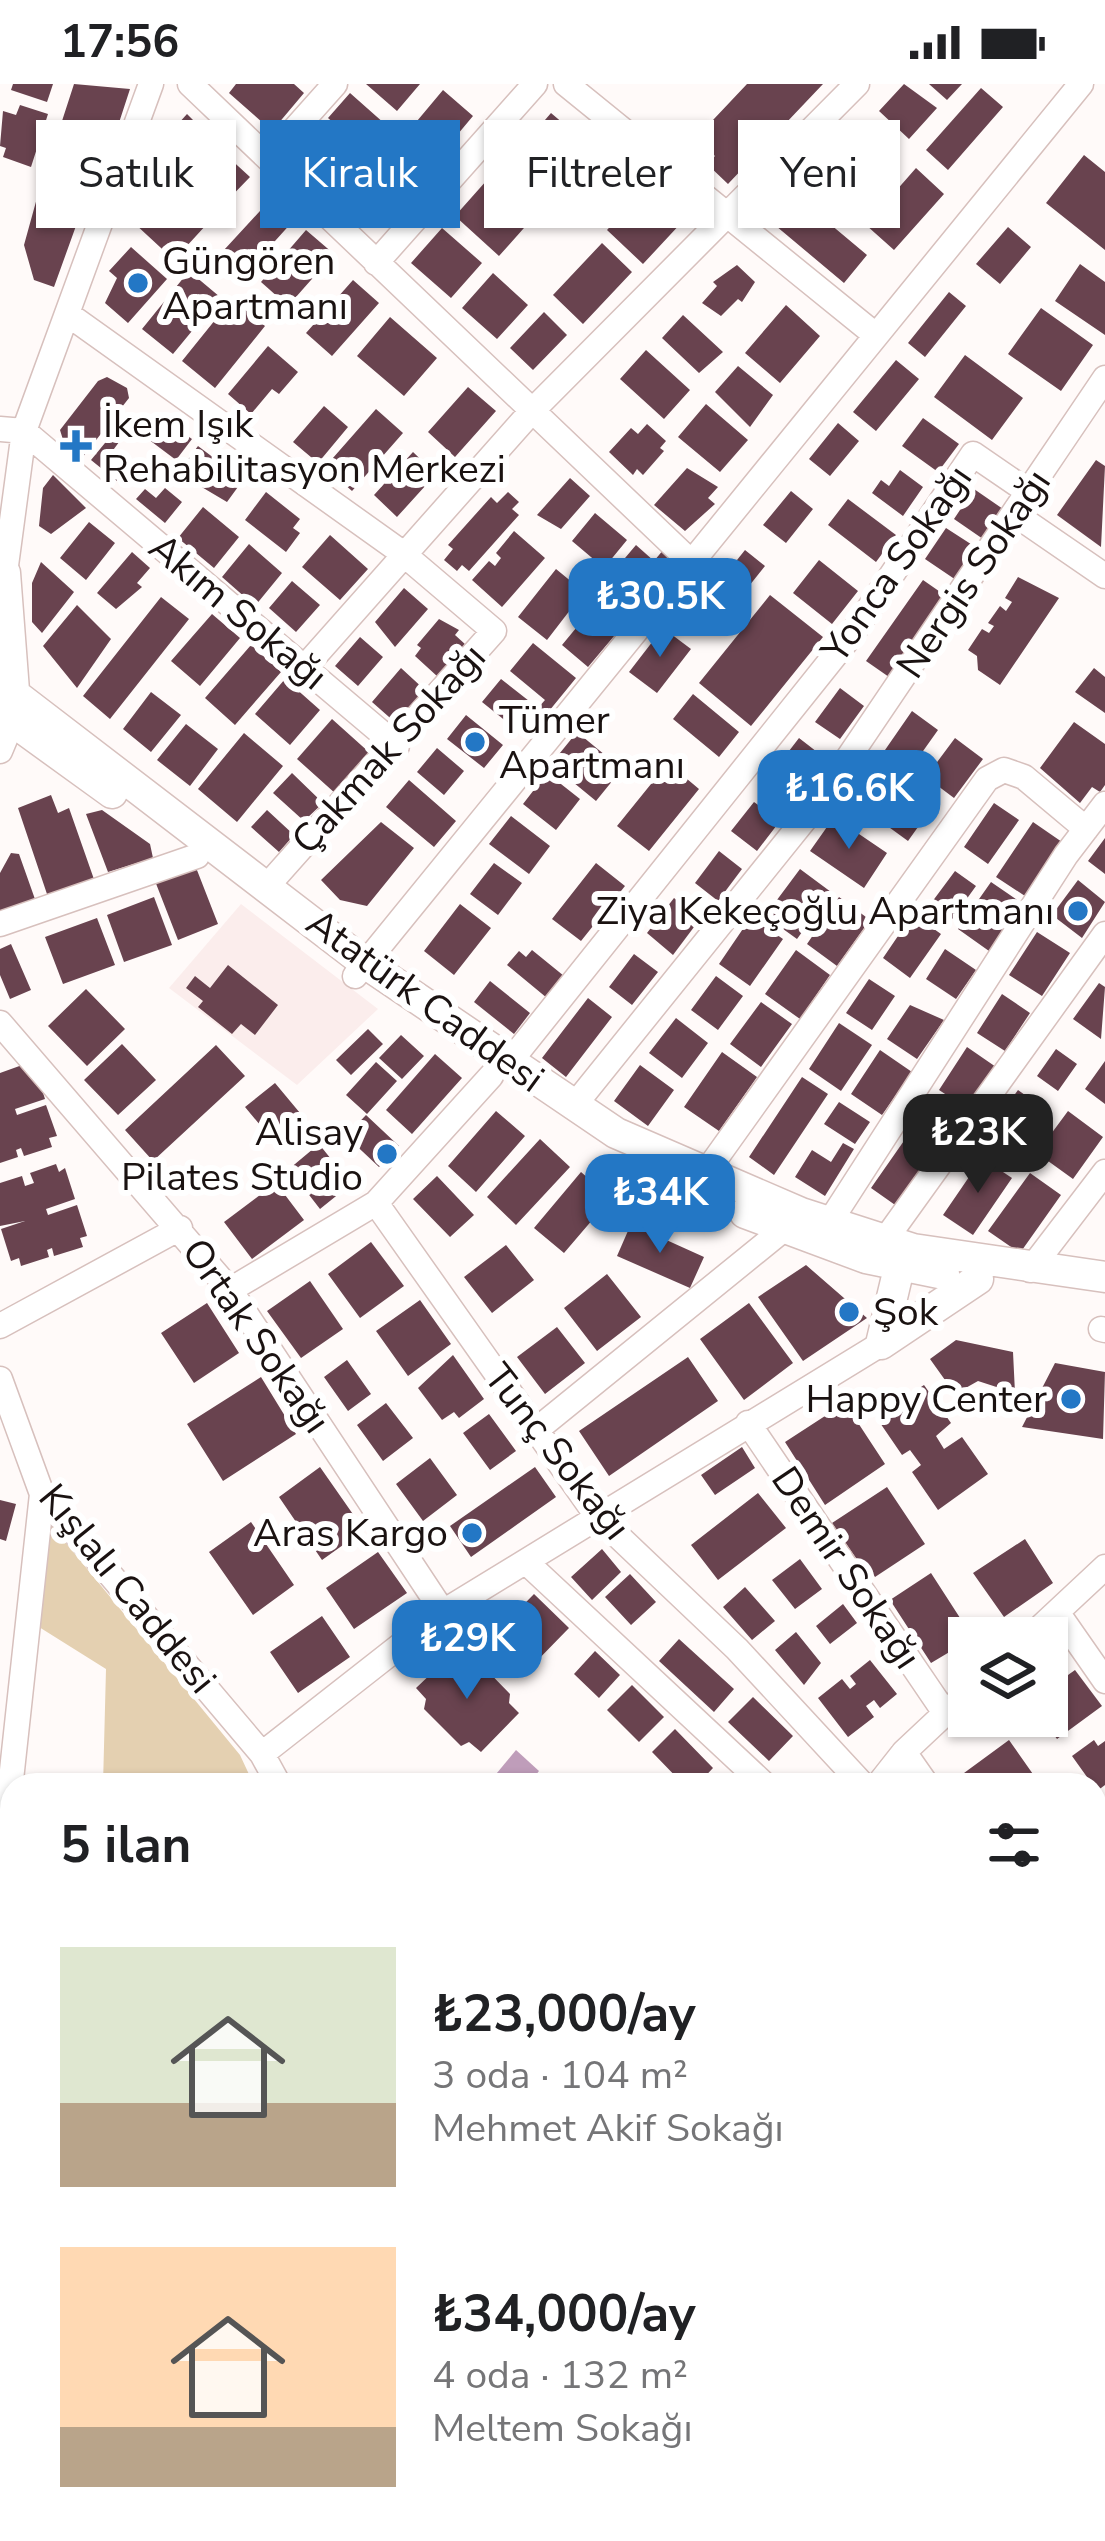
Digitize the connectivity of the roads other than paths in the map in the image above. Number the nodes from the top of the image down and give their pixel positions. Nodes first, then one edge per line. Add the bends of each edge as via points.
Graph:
1 (151, 84) edge
2 (190, 84) edge
3 (335, 84) edge
4 (535, 84) edge
5 (566, 84) edge
6 (857, 84) edge
7 (1081, 84) edge
8 (303, 120) edge
9 (260, 150) edge
10 (730, 214) junction
11 (340, 228) edge
12 (376, 263) junction
13 (69, 315) junction
14 (873, 333) junction
15 (1105, 378) edge
16 (531, 412) junction
17 (12, 430) edge
18 (1023, 504) junction
19 (401, 552) junction
20 (692, 563) junction
21 (1105, 576) edge
22 (3, 577) edge
23 (0, 605) edge
24 (304, 668) junction
25 (7, 703) edge
26 (397, 746) junction
27 (0, 752) edge
28 (1105, 804) edge
29 (1086, 829) junction
30 (197, 856) junction
31 (268, 885) junction
32 (0, 925) edge
33 (1105, 934) edge
34 (360, 970) junction
35 (0, 1022) edge
36 (500, 1070) junction
37 (573, 1107) junction
38 (1105, 1172) edge
39 (704, 1174) junction
40 (376, 1203) junction
41 (805, 1222) junction
42 (180, 1228) junction
43 (906, 1258) junction
44 (1030, 1270) junction
45 (1105, 1277) edge
46 (978, 1279) junction
47 (230, 1290) junction
48 (1105, 1295) edge
49 (0, 1326) edge
50 (881, 1344) junction
51 (0, 1378) edge
52 (748, 1423) junction
53 (535, 1431) junction
54 (42, 1494) junction
55 (597, 1516) junction
56 (526, 1562) junction
57 (1105, 1567) edge
58 (443, 1612) junction
59 (1058, 1612) junction
60 (1052, 1617) edge
61 (1105, 1681) edge
62 (948, 1710) edge
63 (945, 1713) junction
64 (904, 1752) junction
65 (262, 1754) junction
66 (11, 1773) edge
67 (272, 1773) edge
68 (752, 1773) edge
69 (851, 1773) edge
70 (887, 1773) edge
71 (919, 1773) edge

1 - 13 street
2 - 9 street
3 - 8 street
4 - 12 street
5 - 10 street
6 - 10 street
7 - 14 street
10 - 14 street
10 - 16 street
11 - 12 street
12 - 16 street
13 - 17 street
13 - 19 street, Çakmak Sokağı
14 - 20 street
15 - 18 street, Nergis Sokağı
16 - 19 street
16 - 20 street
17 - 22 street
17 - 24 street, Akım Sokağı
18 - 21 street
18 - 36 street, Yonca Sokağı via 973,454 852,634
18 - 37 street, Nergis Sokağı via 817,804
19 - 24 street
19 - 26 street, Çakmak Sokağı via 494,632
20 - 34 street
22 - 23 main road
22 - 25 main road
24 - 26 street, Akım Sokağı
25 - 27 street
25 - 30 main road, Atatürk Caddesi
25 - 31 main road, Atatürk Caddesi
26 - 31 street, Çakmak Sokağı
28 - 29 street
29 - 39 street via 1024,777 1004,770 987,779
29 - 41 street
30 - 32 street
30 - 34 main road, Atatürk Caddesi
31 - 34 main road, Atatürk Caddesi
33 - 43 street
34 - 36 main road, Atatürk Caddesi
35 - 42 street, Ortak Sokağı
36 - 37 main road, Atatürk Caddesi
36 - 40 street
36 - 41 main road, Atatürk Caddesi via 609,1150
37 - 39 main road, Atatürk Caddesi
38 - 44 street
39 - 41 main road, Atatürk Caddesi
40 - 47 street
40 - 53 street, Tunç Sokağı
41 - 43 main road, Atatürk Caddesi
41 - 43 main road, Atatürk Caddesi
41 - 53 street
42 - 47 street, Ortak Sokağı
42 - 49 street
43 - 44 main road, Atatürk Caddesi
43 - 46 main road, Atatürk Caddesi
43 - 50 main road
44 - 45 main road, Atatürk Caddesi
46 - 48 main road, Atatürk Caddesi
46 - 50 main road
47 - 58 street, Ortak Sokağı
50 - 52 street
51 - 54 street, Kışlalı Caddesi
52 - 55 street
52 - 63 street, Demir Sokağı
53 - 55 street, Tunç Sokağı
54 - 65 street, Kışlalı Caddesi
54 - 66 street
55 - 56 street
55 - 69 street, Tunç Sokağı via 737,1649
56 - 58 street
56 - 68 street
57 - 59 street
58 - 65 street
59 - 60 street
59 - 61 street
62 - 63 street
63 - 64 street
64 - 70 street
64 - 71 street
65 - 67 street, Kışlalı Caddesi

